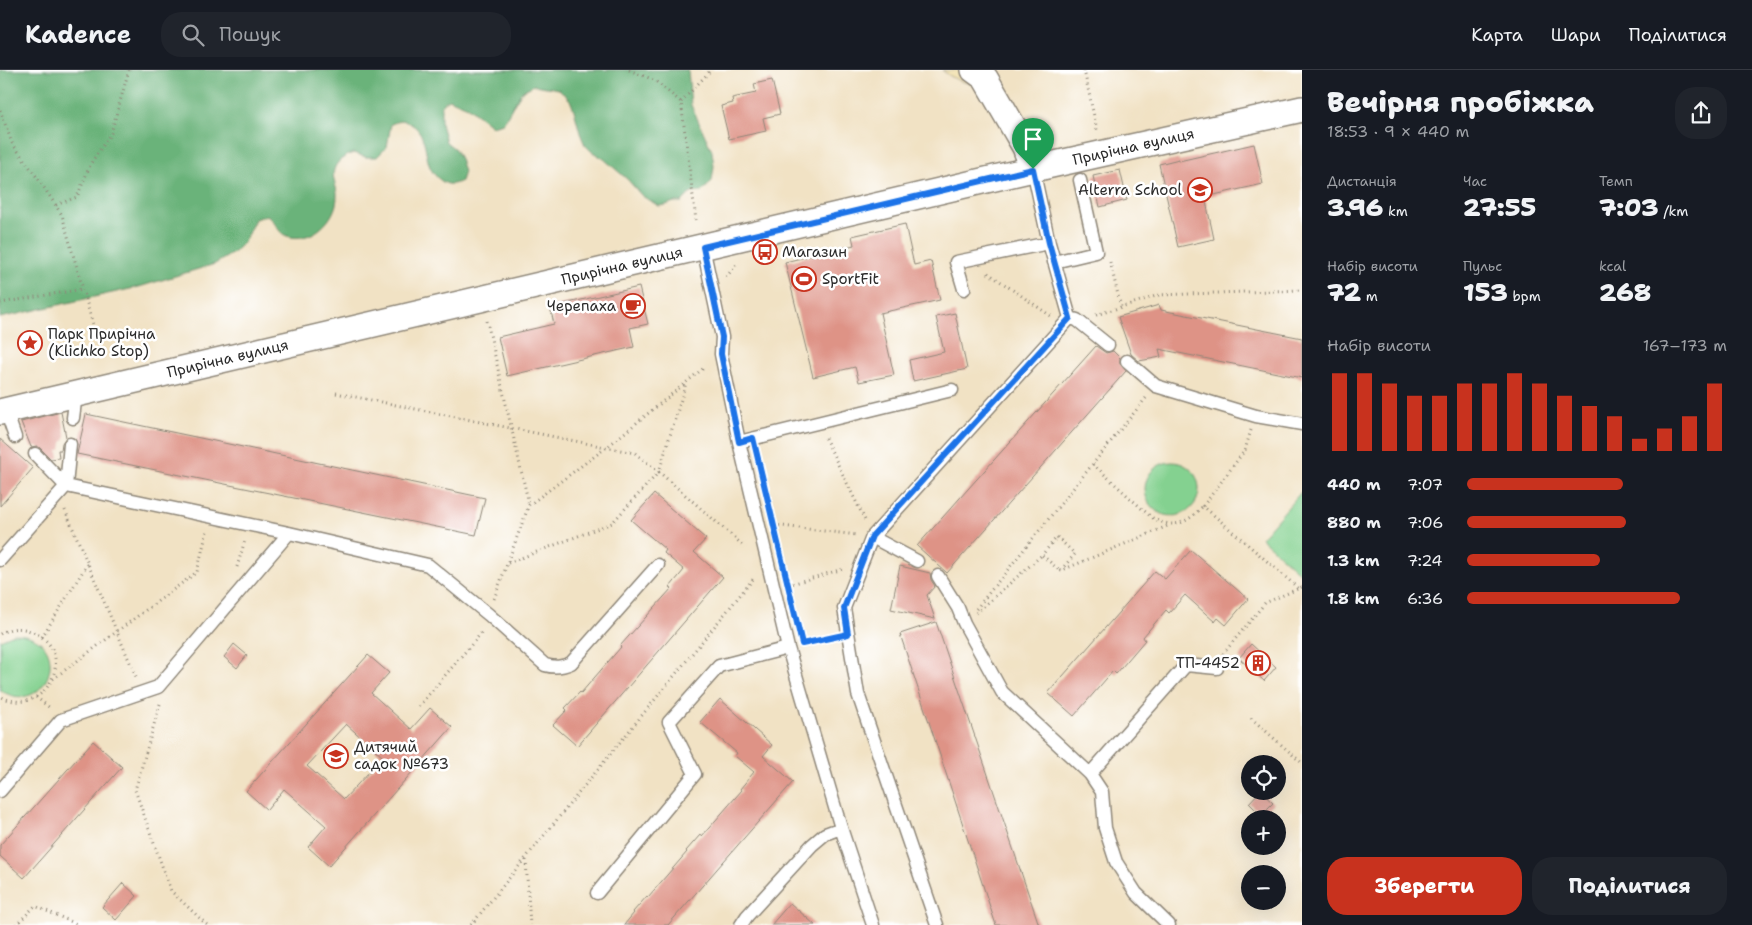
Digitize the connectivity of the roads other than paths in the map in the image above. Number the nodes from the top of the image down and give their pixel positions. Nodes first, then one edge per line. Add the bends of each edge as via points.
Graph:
1 (980, 73) edge
2 (1302, 109) edge
3 (1033, 169) junction
4 (1080, 180) dead end
5 (1049, 243) junction
6 (703, 247) junction
7 (1054, 262) junction
8 (964, 289) dead end
9 (1071, 321) junction
10 (1108, 345) dead end
11 (1127, 361) dead end
12 (952, 390) dead end
13 (3, 411) edge
14 (1302, 424) edge
15 (15, 437) dead end
16 (739, 442) junction
17 (70, 444) dead end
18 (34, 454) dead end
19 (62, 490) junction
20 (289, 533) junction
21 (872, 536) junction
22 (0, 560) edge
23 (917, 561) dead end
24 (658, 565) dead end
25 (938, 576) dead end
26 (788, 648) junction
27 (1215, 668) road end
28 (1090, 774) junction
29 (0, 791) edge
30 (841, 828) junction
31 (597, 893) dead end
32 (1165, 924) edge
33 (741, 925) edge
34 (872, 925) edge
35 (937, 925) edge

1 - 3 street via 1025,147
2 - 3 street, Прирічна вулиця
3 - 5 lane
3 - 6 street, Прирічна вулиця
4 - 7 lane via 1096,252
5 - 7 lane
5 - 8 lane via 956,262
6 - 13 street, Прирічна вулиця via 74,406
6 - 16 lane
7 - 9 lane
9 - 10 lane
9 - 21 lane
11 - 14 lane via 1156,386 1256,416
12 - 16 lane
13 - 15 lane
16 - 26 lane
17 - 19 lane
18 - 19 lane
19 - 20 lane
19 - 22 lane
20 - 24 lane via 428,565 545,665 553,668 572,663
20 - 29 lane via 158,687 60,720
21 - 23 lane
21 - 35 lane via 844,608 858,694
25 - 28 lane via 1002,692
26 - 30 lane
26 - 31 lane via 719,666 669,722 695,774
27 - 28 lane via 1186,665
28 - 32 lane via 1102,792 1105,828 1116,862 1136,893
30 - 33 lane via 812,844
30 - 34 lane

